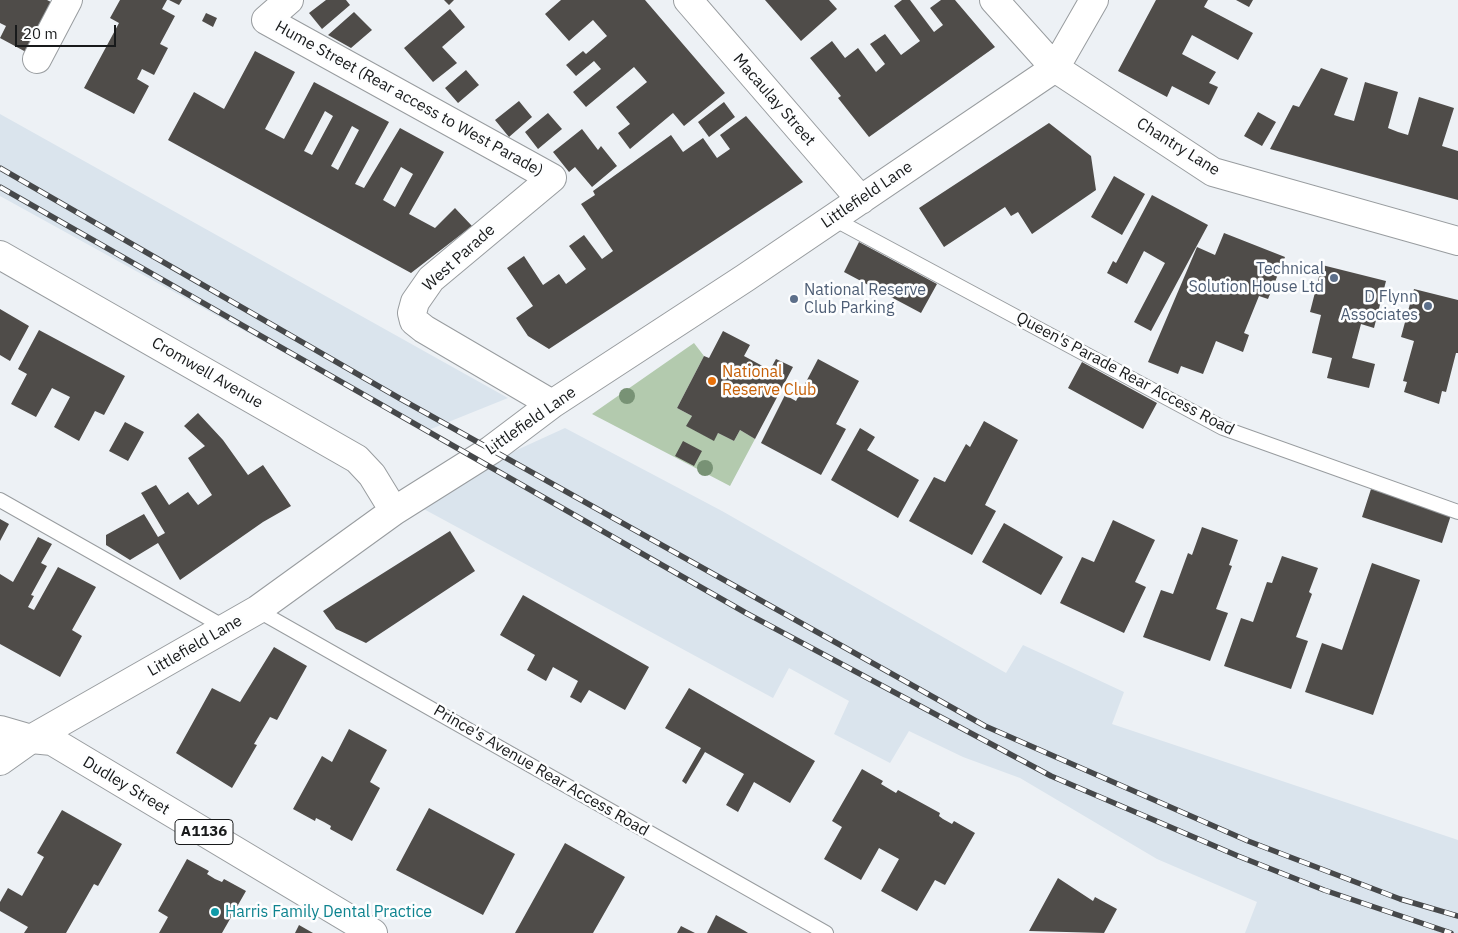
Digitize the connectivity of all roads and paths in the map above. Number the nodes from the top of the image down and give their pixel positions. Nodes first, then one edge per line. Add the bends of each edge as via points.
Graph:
1 (288, 0) edge
2 (688, 0) edge
3 (994, 0) edge
4 (1094, 0) edge
5 (67, 1) edge
6 (37, 59) dead end
7 (1055, 68) junction
8 (552, 178) joint
9 (861, 200) junction
10 (832, 218) junction
11 (1458, 241) edge
12 (0, 255) edge
13 (552, 404) junction
14 (0, 500) edge
15 (394, 511) junction
16 (1458, 512) edge
17 (257, 610) junction
18 (226, 628) junction
19 (0, 730) edge
20 (31, 739) junction
21 (0, 761) edge
22 (373, 933) edge
23 (826, 933) edge

1 - 8 street, Hume Street (Rear access to West Parade) via 266,20
2 - 9 street, Macaulay Street
3 - 7 street, Chantry Lane
4 - 7 street
5 - 6 street
7 - 9 street, Littlefield Lane
7 - 11 street, Chantry Lane via 1212,172
8 - 13 street, West Parade via 431,279 415,302 412,313 414,321 424,330
9 - 10 street, Littlefield Lane
10 - 13 street, Littlefield Lane
10 - 16 lane, Queen's Parade Rear Access Road via 1223,428
12 - 15 street, Cromwell Avenue via 357,459 372,475
13 - 15 street, Littlefield Lane via 491,450
14 - 18 lane
15 - 17 street, Littlefield Lane
17 - 18 street, Littlefield Lane
17 - 23 lane, Prince's Avenue Rear Access Road
18 - 20 street, Littlefield Lane
19 - 20 street, A1136
20 - 21 street, Littlefield Lane
20 - 22 street, Dudley Street / A1136 via 52,741

